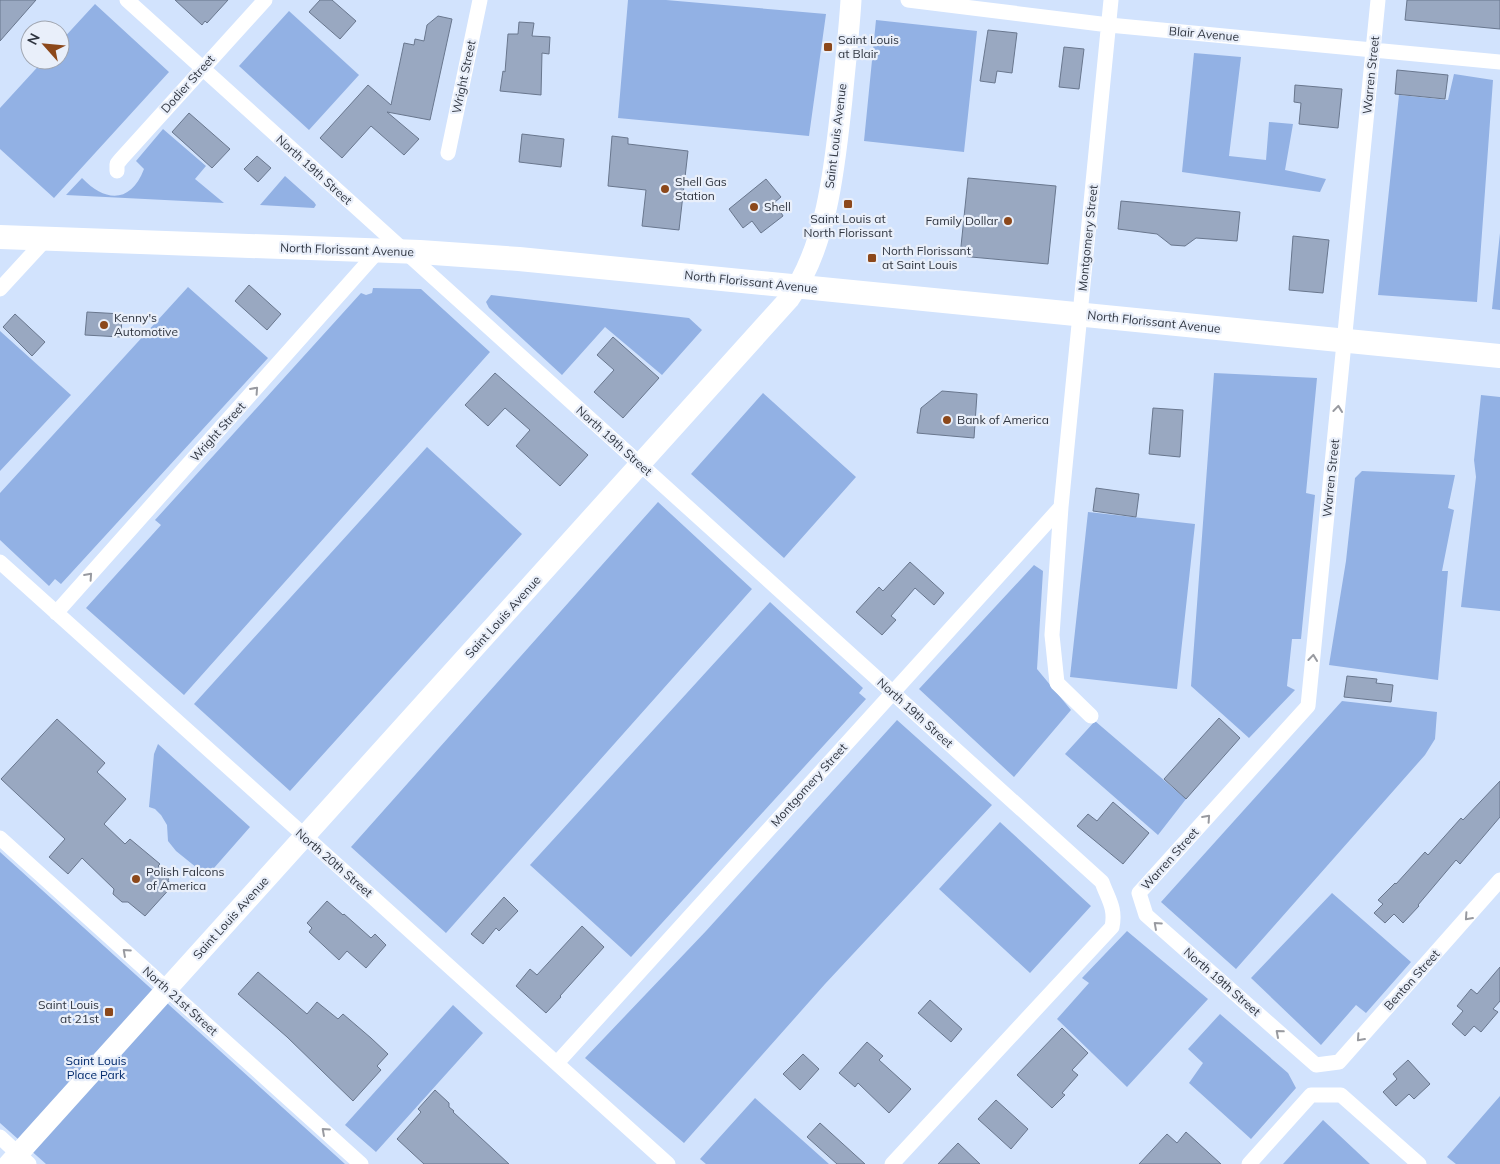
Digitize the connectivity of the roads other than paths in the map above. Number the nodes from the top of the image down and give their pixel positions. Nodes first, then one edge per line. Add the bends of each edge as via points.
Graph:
1 (127, 0) edge
2 (265, 0) edge
3 (480, 0) edge
4 (851, 0) edge
5 (908, 0) edge
6 (1111, 0) edge
7 (1378, 0) edge
8 (1109, 25) junction
9 (1373, 50) junction
10 (1500, 62) edge
11 (202, 68) junction
12 (448, 153) dead end
13 (117, 171) dead end
14 (0, 237) edge
15 (46, 239) junction
16 (378, 251) junction
17 (405, 252) junction
18 (798, 287) junction
19 (0, 289) edge
20 (1080, 315) junction
21 (1344, 341) junction
22 (1500, 356) edge
23 (640, 465) junction
24 (1061, 507) junction
25 (0, 562) edge
26 (56, 613) junction
27 (892, 693) junction
28 (1091, 716) dead end
29 (304, 837) junction
30 (0, 838) edge
31 (1500, 880) edge
32 (1139, 893) joint
33 (167, 989) junction
34 (557, 1063) junction
35 (1316, 1065) joint
36 (0, 1138) edge
37 (19, 1161) edge
38 (361, 1164) edge
39 (668, 1164) edge
40 (892, 1164) edge
41 (1248, 1164) edge
42 (1419, 1164) edge

1 - 11 street, North 19th Street
2 - 11 street, Dodier Street
3 - 12 street, Wright Street
4 - 18 street, Saint Louis Avenue via 833,176 815,248
5 - 8 street, Blair Avenue
6 - 8 street, Montgomery Street
7 - 9 street, Warren Street
8 - 9 street, Blair Avenue
8 - 20 street, Montgomery Street
9 - 10 street, Blair Avenue
9 - 21 street, Warren Street
11 - 13 street, Dodier Street via 121,159
11 - 17 street, North 19th Street
14 - 15 main road, North Florissant Avenue
15 - 16 main road, North Florissant Avenue
15 - 19 street
16 - 17 main road, North Florissant Avenue
26 -> 16 street, Wright Street
17 - 18 main road, North Florissant Avenue via 536,261
17 - 23 street, North 19th Street
18 - 20 main road, North Florissant Avenue
18 - 23 street, Saint Louis Avenue
20 - 21 main road, North Florissant Avenue
20 - 24 street, Montgomery Street
21 - 22 main road, North Florissant Avenue
32 -> 21 street, Warren Street via 1308,706
23 - 27 street, North 19th Street
23 - 29 street, Saint Louis Avenue
24 - 27 street, Montgomery Street
24 - 28 street, Montgomery Street via 1052,636 1055,673 1061,688
25 - 26 street, North 20th Street
26 - 29 street, North 20th Street
27 - 34 street, Montgomery Street
27 - 40 street, North 19th Street via 1102,882 1114,915 1112,927
29 - 33 street, Saint Louis Avenue
29 - 34 street, North 20th Street
33 -> 30 street, North 21st Street
31 -> 35 street, Benton Street via 1339,1062
35 -> 32 street, North 19th Street via 1146,915
33 - 37 street, Saint Louis Avenue
38 -> 33 street, North 21st Street
34 - 39 street, North 20th Street
36 - 37 street
41 - 42 street via 1312,1094 1342,1095

